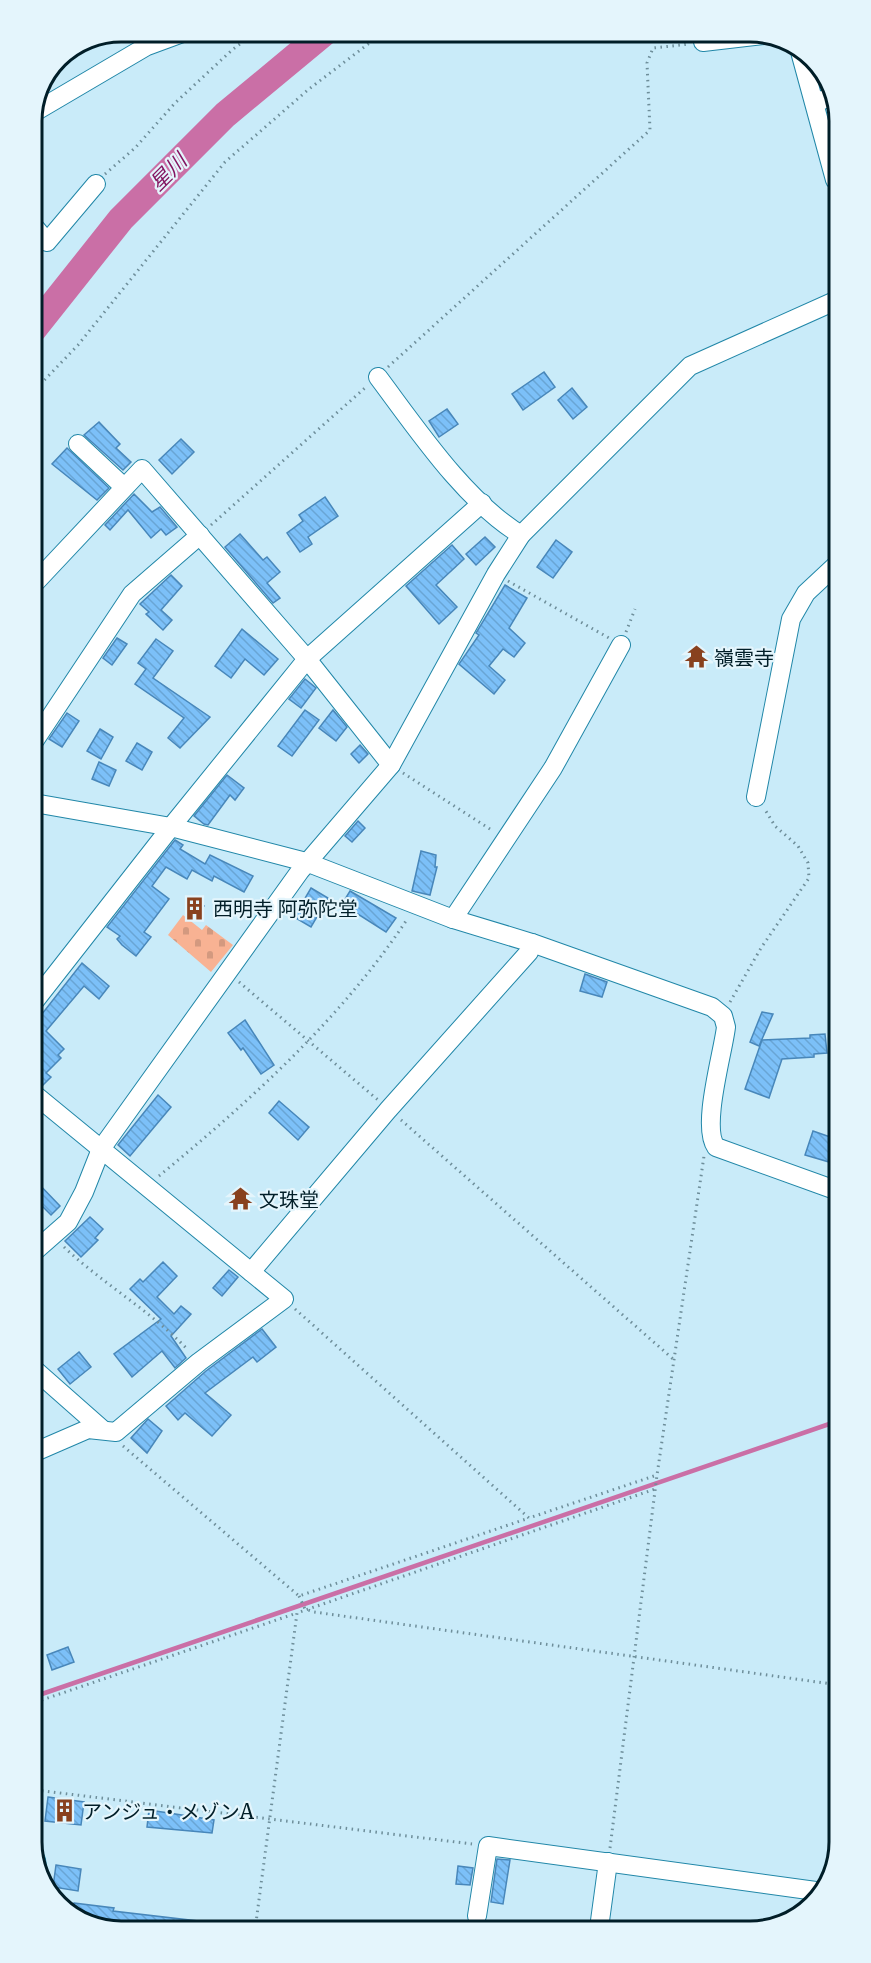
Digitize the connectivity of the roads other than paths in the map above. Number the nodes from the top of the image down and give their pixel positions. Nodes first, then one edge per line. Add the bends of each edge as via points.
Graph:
1 (139, 42) edge
2 (803, 63) edge
3 (826, 99) edge
4 (815, 103) junction
5 (44, 106) edge
6 (829, 157) edge
7 (96, 184) road end
8 (42, 236) edge
9 (829, 304) edge
10 (378, 376) road end
11 (78, 444) dead end
12 (124, 487) junction
13 (482, 503) junction
14 (200, 535) junction
15 (520, 535) junction
16 (829, 571) edge
17 (42, 575) edge
18 (621, 645) road end
19 (307, 659) junction
20 (42, 729) edge
21 (391, 765) junction
22 (756, 796) road end
23 (42, 804) edge
24 (171, 826) junction
25 (306, 862) junction
26 (453, 919) junction
27 (532, 943) junction
28 (42, 992) edge
29 (42, 1101) edge
30 (101, 1149) junction
31 (829, 1188) edge
32 (42, 1245) edge
33 (251, 1272) junction
34 (42, 1376) edge
35 (103, 1430) junction
36 (42, 1449) edge
37 (608, 1862) junction
38 (812, 1891) edge
39 (477, 1916) dead end
40 (600, 1921) edge

1 - 5 street
2 - 4 street
3 - 4 street
4 - 6 street
7 - 8 street via 47,242
9 - 15 street via 690,366
10 - 13 street via 440,459
11 - 12 street
12 - 14 street via 142,469
12 - 17 street
13 - 15 street
13 - 19 street
14 - 19 street
14 - 20 street via 132,594
15 - 21 street
16 - 22 street via 806,592 791,620
18 - 26 street via 553,768
19 - 21 street
19 - 24 street
21 - 25 street
23 - 24 street
24 - 25 street
24 - 28 street
25 - 26 street
25 - 30 street
26 - 27 street
27 - 31 street via 712,1007 723,1016 726,1027 710,1124 711,1141 716,1147
27 - 33 street via 529,952
29 - 30 street
30 - 32 street via 68,1222
30 - 33 street
33 - 35 street via 284,1299 199,1362 116,1432
34 - 35 street
35 - 36 street via 88,1429
37 - 38 street
37 - 39 street via 488,1846
37 - 40 street

